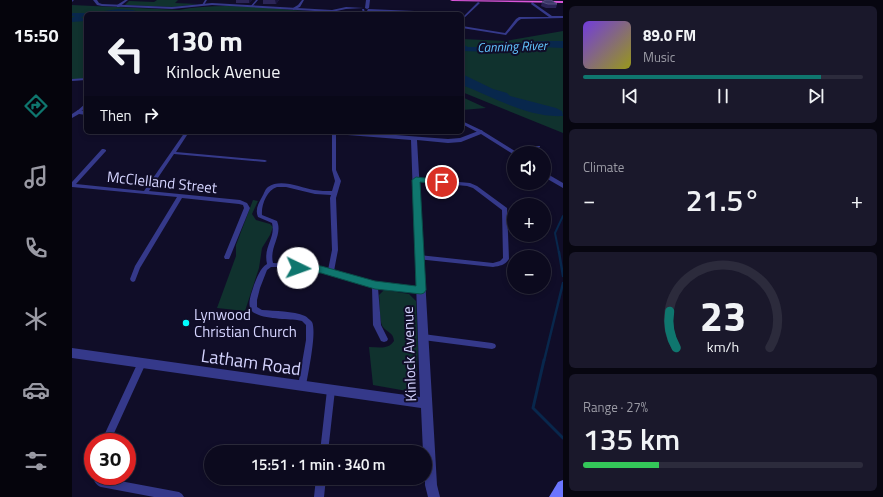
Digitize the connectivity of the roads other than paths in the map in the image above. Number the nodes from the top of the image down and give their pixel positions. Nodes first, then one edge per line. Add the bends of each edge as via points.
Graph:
1 (95, 0) edge
2 (127, 0) edge
3 (206, 0) edge
4 (257, 0) edge
5 (303, 0) edge
6 (368, 0) edge
7 (452, 0) edge
8 (495, 0) edge
9 (363, 1) edge
10 (563, 1) edge
11 (479, 3) dead end
12 (532, 3) junction
13 (202, 4) junction
14 (118, 6) junction
15 (251, 6) junction
16 (294, 9) junction
17 (364, 10) edge
18 (418, 12) edge
19 (466, 15) edge
20 (563, 17) edge
21 (551, 18) junction
22 (464, 27) edge
23 (84, 79) edge
24 (72, 80) edge
25 (84, 107) edge
26 (78, 112) junction
27 (84, 113) edge
28 (72, 116) edge
29 (464, 123) edge
30 (478, 132) junction
31 (186, 134) edge
32 (334, 134) edge
33 (378, 134) edge
34 (414, 138) junction
35 (507, 149) edge
36 (104, 150) dead end
37 (173, 153) junction
38 (265, 161) dead end
39 (551, 175) edge
40 (551, 178) edge
41 (416, 180) junction
42 (563, 182) edge
43 (72, 185) edge
44 (563, 186) edge
45 (145, 192) junction
46 (333, 193) junction
47 (180, 197) junction
48 (227, 257) dead end
49 (419, 257) junction
50 (270, 265) junction
51 (331, 272) junction
52 (133, 279) dead end
53 (375, 285) junction
54 (421, 290) junction
55 (423, 337) junction
56 (384, 339) dead end
57 (492, 346) dead end
58 (72, 353) edge
59 (142, 363) junction
60 (302, 386) junction
61 (331, 390) junction
62 (426, 403) junction
63 (109, 433) edge
64 (325, 445) edge
65 (117, 485) edge
66 (320, 485) edge
67 (563, 487) edge
68 (179, 497) edge
69 (319, 497) edge
70 (434, 497) edge
71 (556, 497) edge

1 - 14 street via 98,4
2 - 14 street
3 - 13 street
4 - 15 street
5 - 16 street
6 - 17 street
7 - 12 highway
8 - 10 highway
9 - 17 street
10 - 12 highway
11 - 19 street
12 - 21 street
13 - 14 street via 172,8
13 - 15 street
15 - 16 street
16 - 17 street
17 - 18 street
20 - 21 street
21 - 22 street via 520,18 506,34
23 - 24 street
25 - 26 street
26 - 27 street
26 - 28 street
29 - 30 street
30 - 34 street via 457,140
30 - 35 street
31 - 37 street
32 - 46 street via 334,170 338,181
33 - 34 street
34 - 41 street, Kinlock Avenue
36 - 43 street
37 - 38 street
37 - 45 street
39 - 42 street
40 - 44 street
41 - 49 street, Kinlock Avenue
41 - 49 street via 468,184 505,209 506,259 502,264
43 - 45 street, McClelland Street
45 - 47 street, McClelland Street
46 - 50 street via 286,186 276,186 268,190 258,212 260,216 275,222 277,227 268,249
46 - 51 street via 335,250
47 - 48 street, McClelland Street via 245,204 247,208
47 - 52 street
49 - 54 street, Kinlock Avenue
50 - 51 street
50 - 60 street via 262,273 253,300 254,308 262,313 304,319 309,324 310,340
51 - 53 street
53 - 54 street
53 - 56 street via 377,325
54 - 55 street, Kinlock Avenue
55 - 57 street
55 - 62 street, Kinlock Avenue
58 - 59 street, Latham Road
59 - 60 street, Latham Road
59 - 63 street
60 - 61 street, Latham Road
61 - 62 street, Latham Road
61 - 64 street
62 - 70 street, Kinlock Avenue via 431,486
65 - 68 street
66 - 69 street
67 - 71 main road

